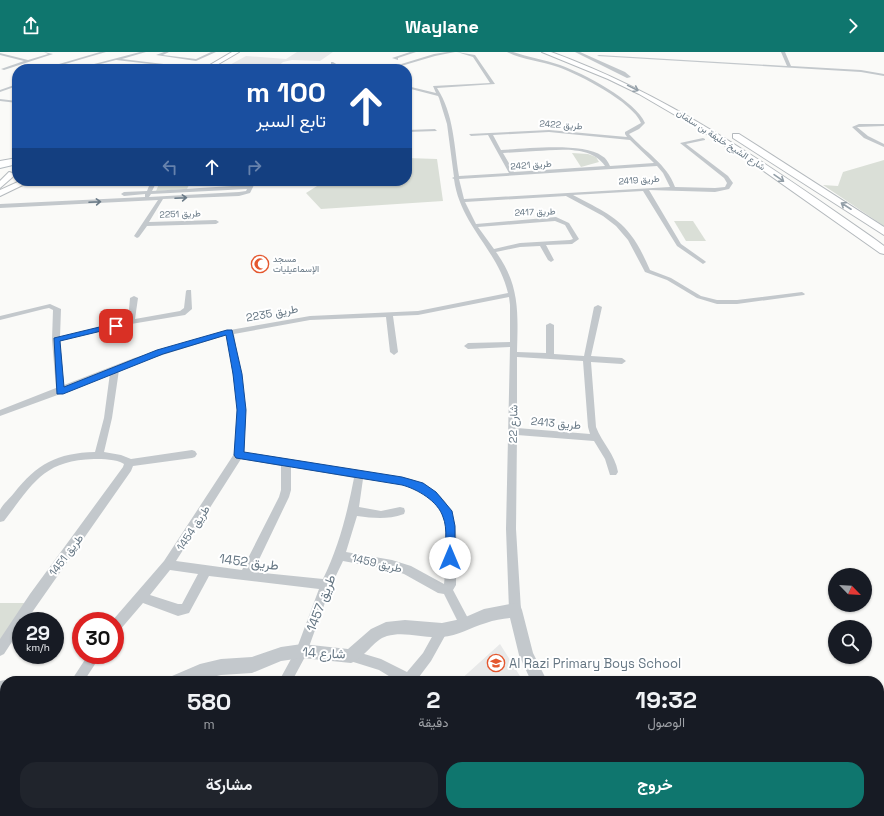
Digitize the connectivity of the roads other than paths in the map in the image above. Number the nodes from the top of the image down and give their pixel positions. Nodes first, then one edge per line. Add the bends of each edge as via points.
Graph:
1 (46, 52) edge
2 (100, 52) edge
3 (144, 52) edge
4 (167, 52) edge
5 (214, 52) edge
6 (236, 52) edge
7 (244, 52) edge
8 (414, 52) edge
9 (424, 52) edge
10 (453, 52) edge
11 (460, 52) edge
12 (509, 52) edge
13 (538, 52) edge
14 (545, 52) edge
15 (564, 52) edge
16 (569, 52) edge
17 (578, 52) edge
18 (783, 52) edge
19 (0, 53) edge
20 (158, 55) junction
21 (435, 55) junction
22 (152, 56) dead end
23 (599, 56) dead end
24 (116, 59) junction
25 (397, 59) dead end
26 (30, 61) junction
27 (594, 62) junction
28 (18, 64) edge
29 (60, 64) edge
30 (96, 64) edge
31 (160, 64) edge
32 (213, 64) edge
33 (223, 64) edge
34 (404, 64) edge
35 (12, 65) edge
36 (789, 66) junction
37 (1, 68) edge
38 (882, 74) edge
39 (0, 75) edge
40 (610, 77) junction
41 (629, 77) junction
42 (0, 85) edge
43 (12, 86) edge
44 (648, 86) dead end
45 (12, 87) edge
46 (412, 88) edge
47 (1, 90) edge
48 (440, 95) junction
49 (0, 100) edge
50 (12, 101) edge
51 (884, 125) edge
52 (435, 130) dead end
53 (727, 130) dead end
54 (412, 131) edge
55 (490, 134) junction
56 (471, 135) dead end
57 (631, 139) junction
58 (703, 139) dead end
59 (884, 146) edge
60 (500, 152) junction
61 (12, 162) edge
62 (0, 164) edge
63 (658, 164) junction
64 (609, 168) junction
65 (0, 172) edge
66 (512, 174) junction
67 (12, 175) edge
68 (12, 176) edge
69 (455, 178) junction
70 (0, 185) edge
71 (16, 186) edge
72 (151, 186) edge
73 (250, 187) joint
74 (673, 188) junction
75 (645, 189) junction
76 (148, 192) junction
77 (0, 193) edge
78 (567, 194) junction
79 (145, 199) junction
80 (160, 199) junction
81 (0, 201) edge
82 (462, 202) junction
83 (0, 206) edge
84 (216, 222) dead end
85 (145, 224) junction
86 (474, 226) junction
87 (882, 230) edge
88 (137, 236) dead end
89 (542, 243) junction
90 (491, 250) junction
91 (884, 252) edge
92 (551, 260) dead end
93 (703, 262) dead end
94 (189, 291) dead end
95 (512, 294) junction
96 (802, 294) dead end
97 (134, 298) dead end
98 (598, 307) dead end
99 (389, 316) junction
100 (0, 318) edge
101 (131, 322) junction
102 (550, 326) dead end
103 (230, 332) junction
104 (56, 340) junction
105 (514, 344) junction
106 (468, 346) dead end
107 (394, 352) dead end
108 (514, 354) junction
109 (550, 356) junction
110 (587, 359) junction
111 (622, 361) dead end
112 (115, 369) junction
113 (60, 391) junction
114 (0, 414) edge
115 (513, 431) junction
116 (597, 438) junction
117 (192, 454) dead end
118 (99, 455) junction
119 (239, 455) junction
120 (128, 462) junction
121 (286, 463) junction
122 (613, 472) dead end
123 (359, 474) junction
124 (353, 511) junction
125 (400, 511) dead end
126 (0, 518) edge
127 (340, 556) junction
128 (168, 565) junction
129 (206, 571) junction
130 (245, 576) junction
131 (326, 584) junction
132 (448, 589) junction
133 (141, 597) junction
134 (515, 610) junction
135 (124, 617) edge
136 (465, 624) junction
137 (442, 630) junction
138 (0, 650) edge
139 (302, 651) junction
140 (351, 656) junction
141 (89, 664) edge
142 (80, 676) edge
143 (195, 676) edge
144 (288, 676) edge
145 (399, 676) edge
146 (412, 676) edge
147 (536, 676) edge

1 - 26 street via 51,54
2 - 29 street
3 - 24 street
4 - 20 street
5 - 20 street via 196,60
6 - 32 main road
7 - 33 main road
8 - 25 street via 394,58
9 - 21 street
10 - 21 street
11 - 48 street via 474,56 493,84 434,87
12 - 57 street via 567,70 637,111 643,123 627,133
13 - 40 highway
14 - 40 highway, شارع الشيخ خليفة بن سلمان
15 - 27 highway
16 - 27 highway
17 - 41 street
18 - 36 street
19 - 26 street
20 - 22 street
21 - 34 street
23 - 36 street
24 - 30 street
24 - 31 street
26 - 28 street
27 - 41 highway
35 - 37 street
36 - 38 street
37 - 39 street via 11,71
40 -> 91 highway, شارع الشيخ خليفة بن سلمان via 712,132
41 - 44 highway
42 - 43 street
45 - 47 street
46 - 48 street
48 - 69 street, شارع 22 via 448,123
49 - 50 street
51 - 59 street via 854,127 866,137
52 - 54 street
87 -> 53 highway, شارع الشيخ خليفة بن سلمان
55 - 56 street, طريق 2422
55 - 57 street, طريق 2422 via 549,131
55 - 60 street
57 - 63 street
58 - 74 street, طريق 2419 via 682,143 724,175 729,181 728,187 718,190
60 - 64 street, طريق 2421 via 587,152 601,157
60 - 66 street
61 - 62 main road
63 - 64 street, طريق 2421
63 - 74 street via 668,175
64 - 66 street, طريق 2421
65 - 67 main road
66 - 69 street, طريق 2421
68 - 70 main road
69 - 82 street, شارع 22
71 - 77 main road
72 - 76 street
73 - 76 street
80 -> 73 street via 239,194 248,192
74 - 75 street, طريق 2419
75 - 78 street, طريق 2419
75 - 93 street via 679,245
76 - 79 street
76 - 81 street
78 - 82 street, طريق 2419
78 - 96 street via 603,214 624,230 647,271 669,279 699,297 727,302
79 - 80 street
83 -> 79 street
80 - 85 street, طريق 2251
82 - 86 street, شارع 22
84 - 85 street, طريق 2251
85 - 88 street, طريق 2251
86 - 89 street, طريق 2417 via 556,219 567,224 576,239 572,242
86 - 90 street, شارع 22
89 - 90 street, طريق 2417
89 - 92 street
90 - 95 street, شارع 22 via 503,268
94 - 101 street via 186,311
95 - 99 street, طريق 2235 via 434,311
95 - 105 street, شارع 22
97 - 101 street
98 - 110 street, طريق 2413
99 - 103 street, طريق 2235 via 310,318
99 - 107 street
100 - 104 street via 54,307 57,309
101 - 104 street
102 - 109 street
103 - 112 street, طريق 2235 via 160,352
103 - 119 street via 242,410
104 - 113 street
105 - 106 street
105 - 108 street, شارع 22
108 - 109 street
108 - 115 street, شارع 22
109 - 110 street
110 - 111 street
110 - 116 street, طريق 2413 via 592,427
112 - 113 street, طريق 2235
112 - 118 street via 108,418
113 - 114 street, طريق 2235
115 - 116 street, طريق 2413
115 - 134 street, شارع 22 via 511,529
116 - 122 street, طريق 2413 via 608,453
117 - 120 street
118 - 120 street
118 - 126 street via 65,457 50,463 34,476
119 - 121 street
119 - 128 street, طريق 1454
120 - 138 street, طريق 1451 via 128,468 34,598
121 - 123 street
121 - 130 street via 284,497
123 - 124 street, طريق 1457
123 - 132 street via 420,486 442,504 448,514 450,526
124 - 125 street via 381,515
124 - 127 street, طريق 1457
127 - 131 street, طريق 1457
127 - 132 street, طريق 1459 via 392,565 442,589
128 - 129 street, طريق 1452
128 - 133 street, طريق 1454
129 - 130 street, طريق 1452
129 - 133 street via 185,609 178,610
130 - 131 street, طريق 1452
131 - 139 street, طريق 1457
132 - 136 street
133 - 135 street, طريق 1454
134 - 136 street, شارع 14 via 484,616
134 - 147 street, شارع 22 via 526,655
136 - 137 street, شارع 14
137 - 140 street, شارع 14 via 405,627 386,629 376,634
137 - 146 street via 430,656
139 - 140 street, شارع 14
139 - 143 street, شارع 14 via 281,654 252,665 221,667
139 - 144 street, طريق 1457
140 - 145 street via 381,665
141 - 142 street

